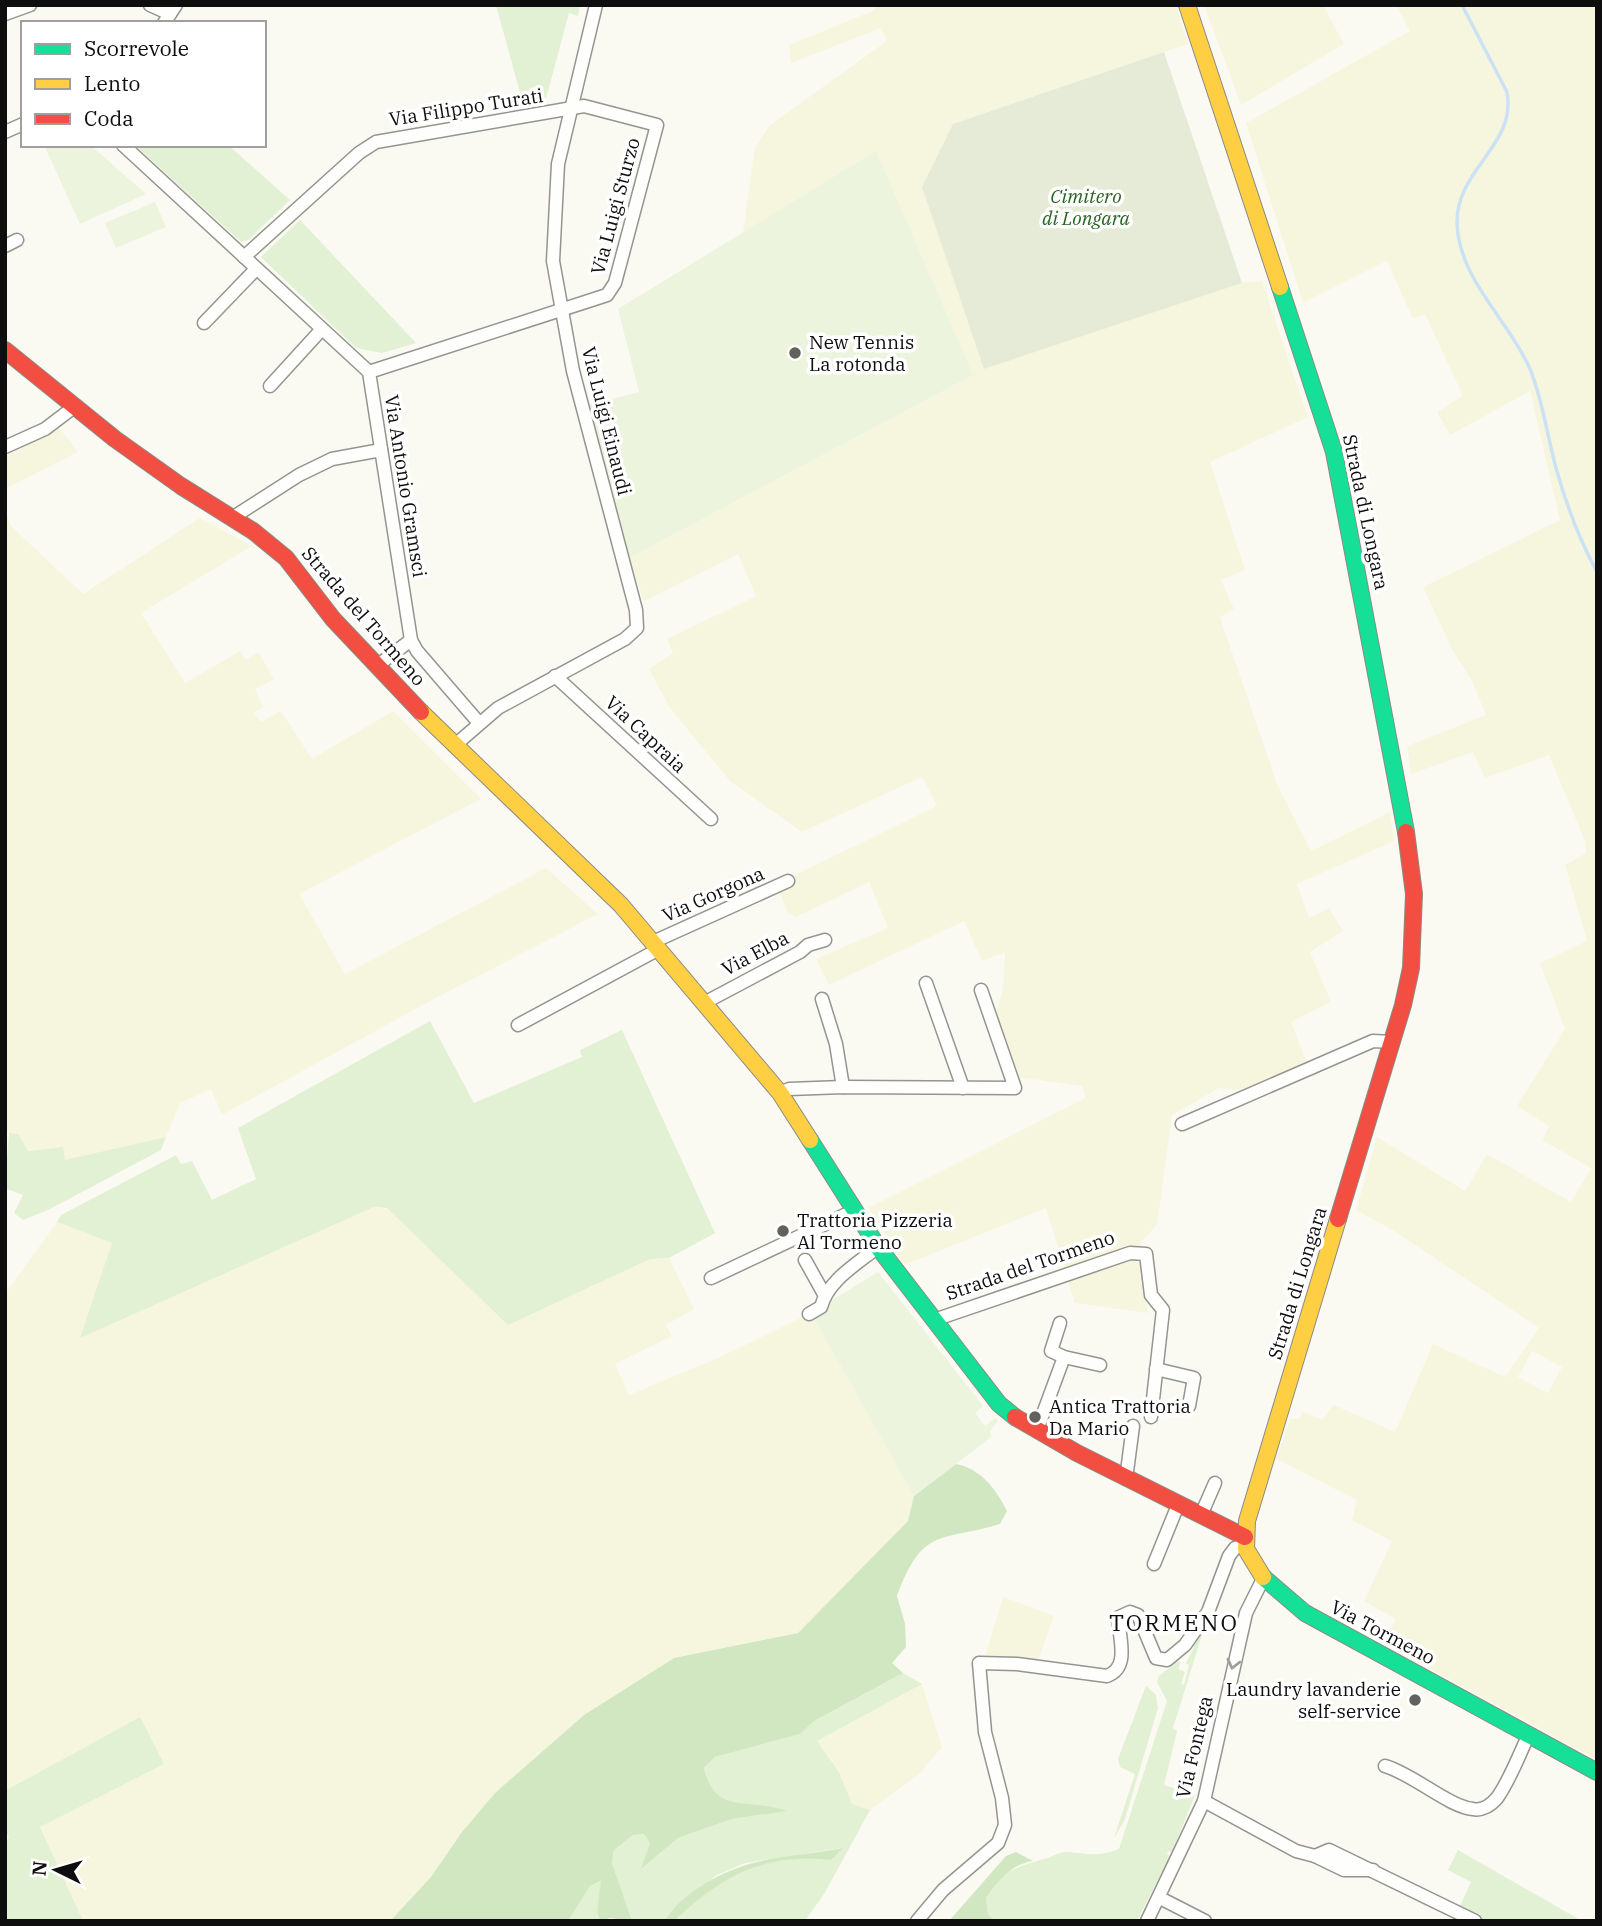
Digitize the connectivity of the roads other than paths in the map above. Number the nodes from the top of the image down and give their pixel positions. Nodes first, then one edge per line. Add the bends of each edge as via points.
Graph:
1 (30, 5) edge
2 (150, 5) edge
3 (596, 5) edge
4 (1187, 5) edge
5 (5, 14) edge
6 (170, 14) edge
7 (571, 109) junction
8 (21, 125) edge
9 (5, 132) edge
10 (125, 147) edge
11 (244, 257) junction
12 (256, 269) junction
13 (562, 309) junction
14 (204, 323) dead end
15 (322, 329) junction
16 (5, 350) edge
17 (369, 372) junction
18 (270, 386) dead end
19 (74, 407) junction
20 (5, 447) edge
21 (381, 450) junction
22 (232, 518) junction
23 (411, 640) junction
24 (377, 666) junction
25 (555, 676) junction
26 (479, 723) junction
27 (454, 747) junction
28 (711, 819) dead end
29 (788, 881) dead end
30 (825, 940) dead end
31 (656, 945) junction
32 (926, 983) dead end
33 (981, 990) dead end
34 (822, 999) dead end
35 (704, 1003) junction
36 (518, 1025) dead end
37 (1392, 1042) junction
38 (843, 1087) junction
39 (963, 1088) junction
40 (780, 1093) junction
41 (1182, 1124) dead end
42 (853, 1211) junction
43 (878, 1247) junction
44 (805, 1260) dead end
45 (711, 1278) dead end
46 (824, 1294) junction
47 (810, 1314) dead end
48 (934, 1320) junction
49 (1060, 1323) dead end
50 (1064, 1357) junction
51 (1100, 1365) dead end
52 (1156, 1369) junction
53 (1189, 1406) dead end
54 (1151, 1417) dead end
55 (1133, 1426) dead end
56 (1037, 1430) junction
57 (1126, 1479) junction
58 (1215, 1483) dead end
59 (1178, 1505) junction
60 (1201, 1515) junction
61 (1245, 1541) junction
62 (1154, 1564) dead end
63 (1264, 1577) junction
64 (1529, 1734) junction
65 (1385, 1766) dead end
66 (1597, 1772) edge
67 (1204, 1801) junction
68 (1160, 1898) junction
69 (917, 1921) edge
70 (1147, 1921) edge
71 (1205, 1921) edge
72 (1475, 1921) edge

1 - 5 street
2 - 6 street
3 - 7 street, Via Luigi Einaudi
4 - 37 main road, Strada di Longara via 1337,465 1416,895 1413,967
7 - 11 street, Via Filippo Turati via 376,142
7 - 13 street, Via Luigi Einaudi via 554,206 553,261
7 - 13 street, Via Luigi Sturzo via 584,106 657,125 613,287 603,297
8 - 9 street
10 - 11 street
11 - 12 street
12 - 14 street
12 - 15 street
13 - 17 street, Via Antonio Gramsci
13 - 25 street, Via Luigi Einaudi via 573,370 638,620 625,639
15 - 17 street
15 - 18 street
16 - 19 main road, Strada del Tormeno
17 - 21 street, Via Antonio Gramsci
19 - 20 street via 45,429
19 - 22 main road, Strada del Tormeno via 180,486
21 - 22 street via 331,460
21 - 23 street, Via Antonio Gramsci
22 - 24 main road, Strada del Tormeno via 286,558
23 - 24 street
23 - 26 street, Via Antonio Gramsci
24 - 27 main road, Strada del Tormeno
25 - 26 street, Via Luigi Einaudi
25 - 28 street, Via Capraia
26 - 27 street, Via Luigi Einaudi
27 - 31 main road, Strada del Tormeno via 621,905
29 - 31 street, Via Gorgona
30 - 35 street, Via Elba
31 - 35 main road, Strada del Tormeno
31 - 36 street
32 - 39 street
33 - 39 street via 1015,1088
34 - 38 street
35 - 40 main road, Strada del Tormeno
37 - 41 street via 1373,1041
37 - 61 main road, Strada di Longara via 1261,1472
38 - 39 street
38 - 40 street
40 - 42 main road, Strada del Tormeno
42 - 43 main road, Strada del Tormeno
42 - 45 street
43 - 46 street
43 - 48 main road, Strada del Tormeno
44 - 46 street
46 - 47 street via 821,1307
48 - 52 street, Strada del Tormeno via 1130,1253 1146,1254 1151,1295 1163,1310
48 - 56 main road, Strada del Tormeno via 999,1404
49 - 50 street via 1051,1351
50 - 51 street
50 - 56 street
52 - 53 street via 1194,1378
52 - 54 street, Strada del Tormeno
55 - 57 street
56 - 57 main road, Strada del Tormeno
57 - 59 main road, Strada del Tormeno
58 - 60 street
59 - 60 main road, Strada del Tormeno
59 - 62 street
60 - 61 main road, Strada del Tormeno
61 - 63 main road, Via Tormeno via 1250,1559
61 - 69 street via 1229,1556 1208,1612 1185,1645 1167,1660 1156,1658 1138,1615 1130,1612 1119,1617 1123,1649 1113,1674 979,1663 985,1732 1005,1825 998,1843 943,1890
63 - 64 main road, Via Tormeno via 1305,1613
63 -> 67 street, Via Fontega via 1246,1613
64 - 65 street via 1496,1799 1485,1808 1461,1805 1401,1770
64 - 66 main road, Via Tormeno
67 - 68 street, Via Fontega
67 - 72 street via 1296,1851 1344,1870 1373,1870
68 - 70 street, Via Fontega
68 - 71 street

